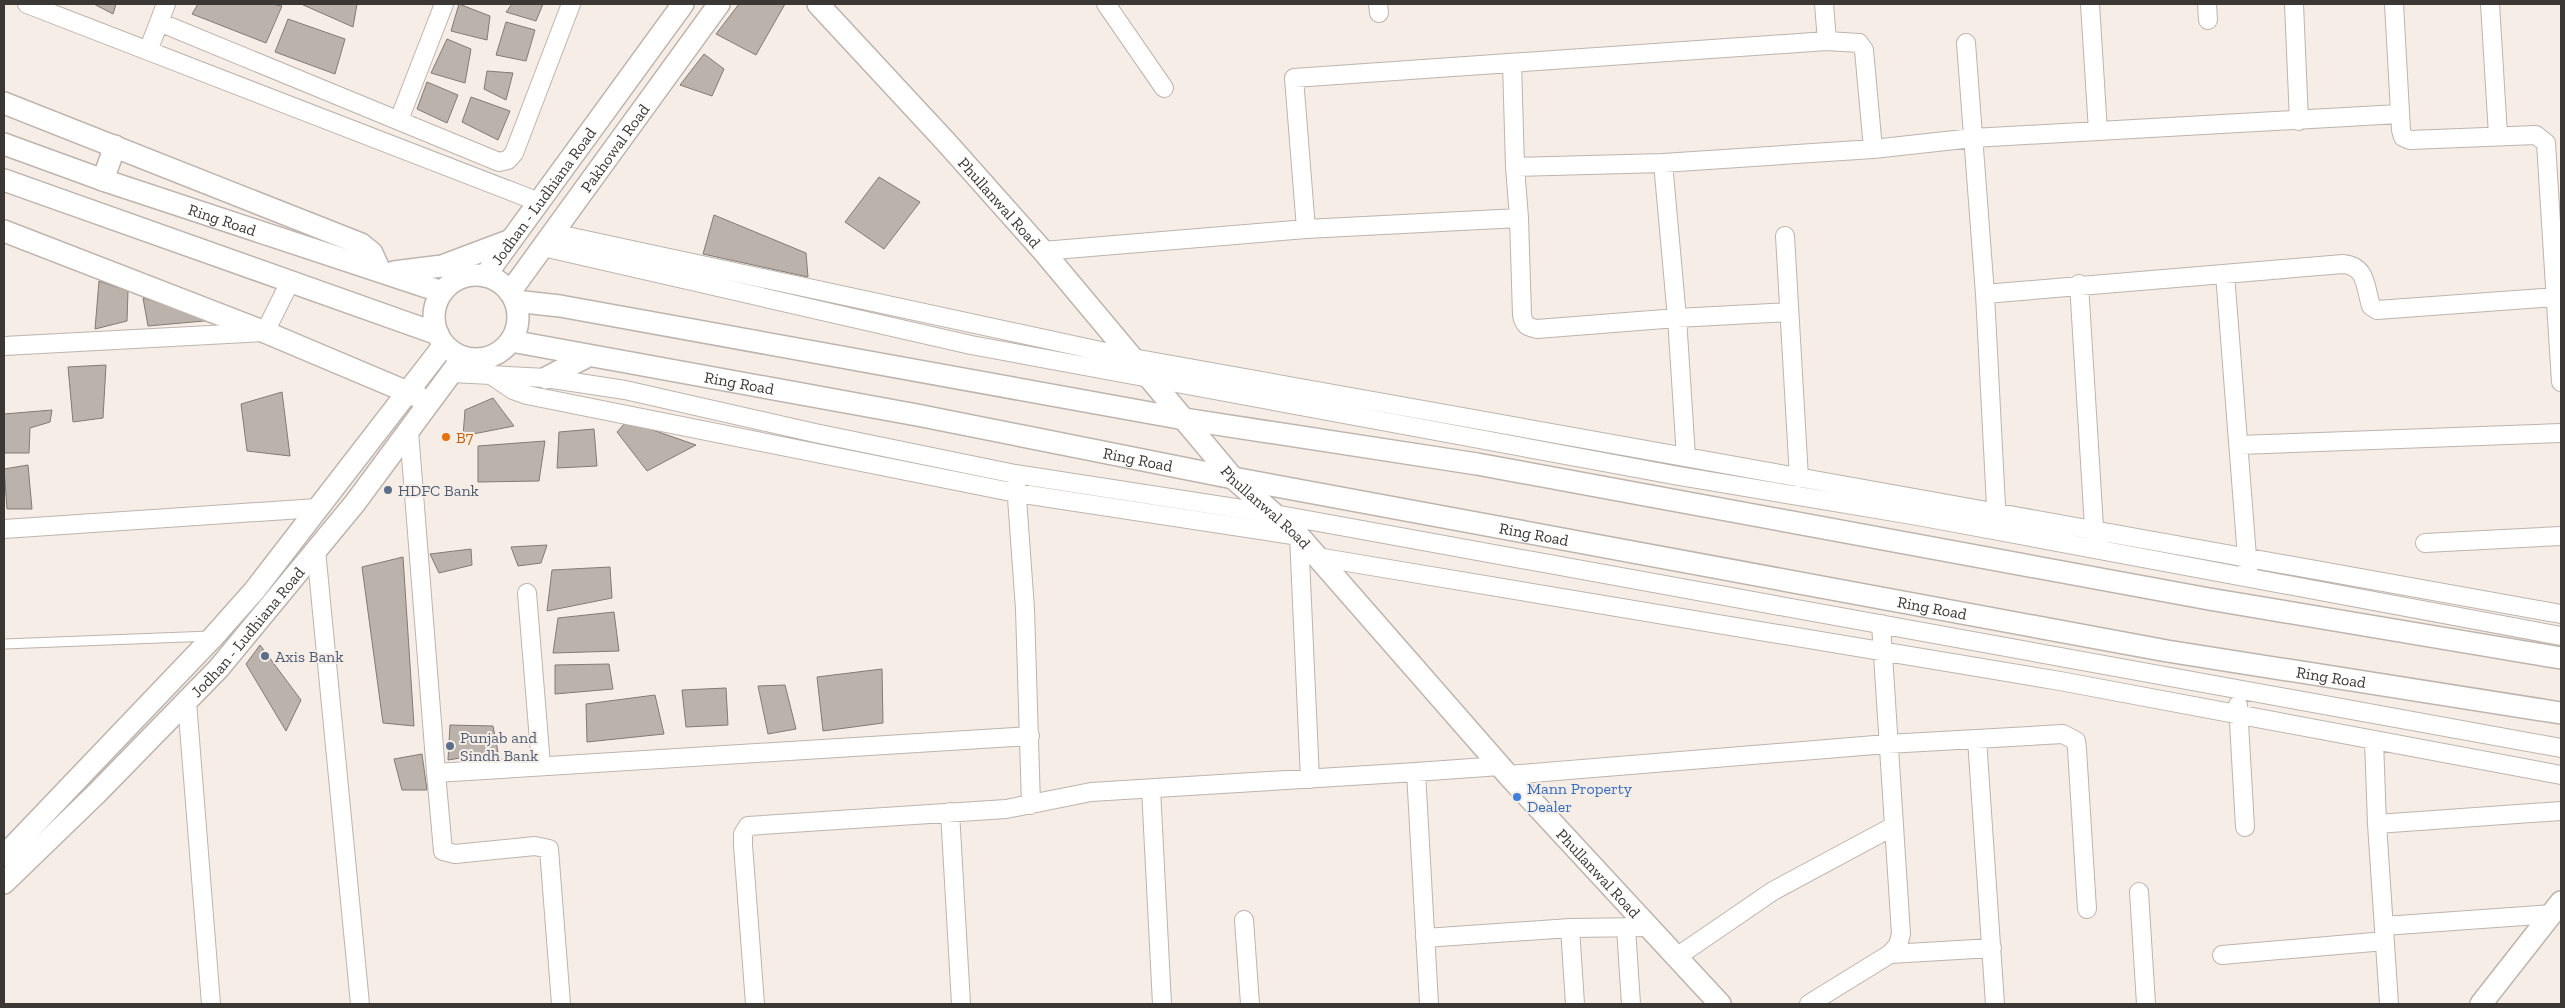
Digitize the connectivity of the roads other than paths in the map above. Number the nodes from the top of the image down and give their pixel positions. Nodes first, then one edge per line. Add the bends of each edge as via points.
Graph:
1 (27, 4) edge
2 (166, 4) edge
3 (444, 4) edge
4 (571, 4) edge
5 (683, 4) edge
6 (719, 4) edge
7 (818, 4) edge
8 (1106, 4) edge
9 (1824, 4) edge
10 (2090, 4) edge
11 (2294, 4) edge
12 (2394, 4) edge
13 (2490, 4) edge
14 (159, 22) junction
15 (1827, 41) junction
16 (1966, 43) dead end
17 (148, 51) junction
18 (1512, 63) junction
19 (1164, 88) dead end
20 (4, 103) edge
21 (2400, 114) junction
22 (602, 117) joint
23 (399, 120) junction
24 (2299, 121) junction
25 (2098, 131) junction
26 (2498, 136) junction
27 (1973, 138) junction
28 (4, 144) edge
29 (115, 146) junction
30 (1873, 149) junction
31 (2554, 149) edge
32 (1663, 163) junction
33 (1515, 167) junction
34 (4, 180) edge
35 (103, 180) junction
36 (539, 202) junction
37 (1519, 218) junction
38 (1306, 229) junction
39 (4, 231) edge
40 (1785, 236) dead end
41 (512, 240) junction
42 (548, 240) junction
43 (1042, 251) junction
44 (382, 272) junction
45 (2225, 274) junction
46 (485, 276) junction
47 (290, 282) junction
48 (2079, 284) junction
49 (442, 292) junction
50 (1985, 294) junction
51 (512, 296) junction
52 (2556, 297) junction
53 (1788, 312) junction
54 (1677, 318) junction
55 (264, 332) junction
56 (441, 340) junction
57 (511, 341) junction
58 (4, 346) edge
59 (588, 356) junction
60 (1133, 358) junction
61 (458, 365) junction
62 (490, 375) junction
63 (546, 378) junction
64 (1149, 378) junction
65 (2561, 382) edge
66 (406, 392) junction
67 (649, 395) junction
68 (431, 402) junction
69 (641, 417) junction
70 (1184, 419) junction
71 (409, 431) junction
72 (815, 433) junction
73 (2561, 433) edge
74 (2239, 445) junction
75 (811, 452) junction
76 (1686, 457) junction
77 (1015, 474) junction
78 (1233, 478) junction
79 (1799, 478) junction
80 (1016, 493) junction
81 (317, 508) junction
82 (1274, 514) junction
83 (1997, 522) junction
84 (4, 529) edge
85 (1299, 536) junction
86 (2561, 536) edge
87 (2095, 540) junction
88 (2425, 543) dead end
89 (316, 550) junction
90 (1317, 557) junction
91 (2246, 559) junction
92 (2250, 578) junction
93 (527, 593) dead end
94 (2561, 614) edge
95 (1880, 624) junction
96 (214, 636) junction
97 (2561, 636) edge
98 (4, 644) edge
99 (1883, 652) junction
100 (2058, 657) junction
101 (2561, 658) edge
102 (2060, 681) junction
103 (2237, 689) junction
104 (188, 702) junction
105 (2561, 713) edge
106 (2238, 716) junction
107 (1030, 736) junction
108 (1977, 739) junction
109 (2374, 740) junction
110 (1887, 744) junction
111 (2561, 748) edge
112 (540, 765) junction
113 (1504, 771) junction
114 (1416, 772) junction
115 (436, 773) junction
116 (2561, 775) edge
117 (1310, 779) junction
118 (1152, 789) junction
119 (1031, 805) junction
120 (2561, 811) edge
121 (950, 812) junction
122 (2377, 824) junction
123 (1894, 826) junction
124 (2245, 827) dead end
125 (4, 856) edge
126 (4, 883) edge
127 (2139, 892) dead end
128 (2557, 908) edge
129 (2087, 909) dead end
130 (1244, 920) dead end
131 (1649, 927) junction
132 (1570, 928) junction
133 (1626, 928) junction
134 (2384, 933) junction
135 (1425, 938) junction
136 (1992, 948) junction
137 (1890, 954) junction
138 (2222, 955) dead end
139 (1678, 956) junction
140 (211, 1004) edge
141 (360, 1004) edge
142 (561, 1004) edge
143 (754, 1004) edge
144 (961, 1004) edge
145 (1162, 1004) edge
146 (1250, 1004) edge
147 (1429, 1004) edge
148 (1575, 1004) edge
149 (1630, 1004) edge
150 (1720, 1004) edge
151 (1808, 1004) edge
152 (1995, 1004) edge
153 (2146, 1004) edge
154 (2389, 1004) edge
155 (2481, 1004) edge

1 - 17 street
2 - 14 street
3 - 23 street
4 - 23 street via 514,152 508,160 499,162
5 - 22 street, Pakhowal Road
6 - 42 street, Pakhowal Road
7 - 43 street, Phullanwal Road
8 - 19 street
9 - 15 street
10 - 25 street
11 - 24 street
12 - 21 street
13 - 26 street
14 - 17 street
14 - 23 street
15 - 18 street
15 - 30 street via 1858,43 1864,50
16 - 27 street
17 - 36 street
18 - 33 street
18 - 38 street via 1294,78
20 - 29 street
21 - 24 street
21 - 26 street via 2403,137 2410,140
22 - 36 street, Jodhan - Ludhiana Road
24 - 25 street
25 - 27 street
26 - 31 street via 2536,135
27 - 30 street
27 - 50 street
28 - 35 street, Ring Road
29 - 35 street
29 - 44 street via 361,244 372,253
30 - 32 street
31 - 52 street
32 - 33 street
32 - 54 street
33 - 37 street
34 - 47 street
35 - 44 street, Ring Road
36 - 41 street, Jodhan - Ludhiana Road
37 - 38 street
37 - 54 street via 1522,315 1528,328
38 - 43 street
39 - 55 street
40 - 53 street
41 - 44 street via 442,266
41 - 46 street, Jodhan - Ludhiana Road
42 - 51 street, Pakhowal Road
42 - 60 street
42 - 64 street via 971,345
43 - 60 street, Phullanwal Road
44 - 49 street, Ring Road
45 - 48 street
45 - 52 street via 2351,264 2363,274 2371,306 2377,310
45 - 74 street
46 - 49 street via 469,276
46 - 51 street via 499,282
47 - 55 street
47 - 56 street
48 - 50 street
48 - 87 street
49 - 56 street via 434,320
50 - 83 street
51 - 57 street via 518,314 517,328
51 - 70 street
52 - 65 street
53 - 54 street
53 - 79 street
54 - 76 street
55 - 58 street
55 - 66 street
56 - 61 street
56 - 66 street, Jodhan - Ludhiana Road
57 - 59 street, Ring Road
57 - 61 street via 491,356
59 - 63 street
59 - 78 street, Ring Road via 917,415
60 - 64 street, Phullanwal Road
60 - 76 street
61 - 62 street
61 - 68 street, Jodhan - Ludhiana Road
62 - 63 street
62 - 69 street via 527,395
63 - 67 street
64 - 70 street, Phullanwal Road
64 - 83 street via 1679,476
66 - 68 street
66 - 81 street, Jodhan - Ludhiana Road
67 - 69 street
67 - 72 street
68 - 71 street, Jodhan - Ludhiana Road
69 - 75 street
70 - 78 street, Phullanwal Road
70 - 101 street via 1476,464 2209,599
71 - 89 street, Jodhan - Ludhiana Road
71 - 115 street
72 - 75 street
72 - 77 street
73 - 74 street
74 - 91 street
75 - 80 street
76 - 79 street
77 - 80 street
77 - 82 street
78 - 82 street, Phullanwal Road
78 - 105 street, Ring Road via 2168,651
79 - 83 street
80 - 85 street
80 - 107 street
81 - 84 street
81 - 96 street, Jodhan - Ludhiana Road via 254,591
82 - 85 street, Phullanwal Road
82 - 95 street
83 - 87 street
85 - 90 street, Phullanwal Road
85 - 117 street
86 - 88 street
87 - 91 street
87 - 92 street
89 - 104 street, Jodhan - Ludhiana Road
89 - 141 street
90 - 99 street
90 - 113 street, Phullanwal Road
91 - 92 street
91 - 94 street
92 - 97 street
93 - 112 street
95 - 99 street
95 - 100 street
96 - 98 lane
96 - 125 street, Jodhan - Ludhiana Road
99 - 102 street
99 - 110 street
100 - 102 street
100 - 103 street
102 - 106 street
103 - 106 street
103 - 111 street
104 - 126 street, Jodhan - Ludhiana Road
104 - 140 street
106 - 109 street
106 - 124 street
107 - 112 street
107 - 119 street
108 - 110 street
108 - 129 street via 2063,734 2076,741
108 - 136 street
109 - 116 street
109 - 122 street
110 - 113 street
110 - 123 street
112 - 115 street
113 - 114 street
113 - 131 street, Phullanwal Road
114 - 117 street
114 - 135 street
115 - 142 street via 443,851 455,854 535,846 549,849
117 - 118 street
118 - 119 street via 1091,792
118 - 145 street
119 - 121 street
120 - 122 street
121 - 143 street via 748,826 743,834 743,844
121 - 144 street
122 - 134 street
123 - 137 street via 1901,934 1898,945
123 - 139 street via 1774,891
127 - 153 street
128 - 134 street
128 - 155 street
130 - 146 street
131 - 133 street
131 - 139 street, Phullanwal Road
132 - 133 street
132 - 135 street
132 - 148 street
133 - 149 street
134 - 138 street
134 - 154 street
135 - 147 street
136 - 137 street
136 - 152 street
137 - 151 street
139 - 150 street, Phullanwal Road

